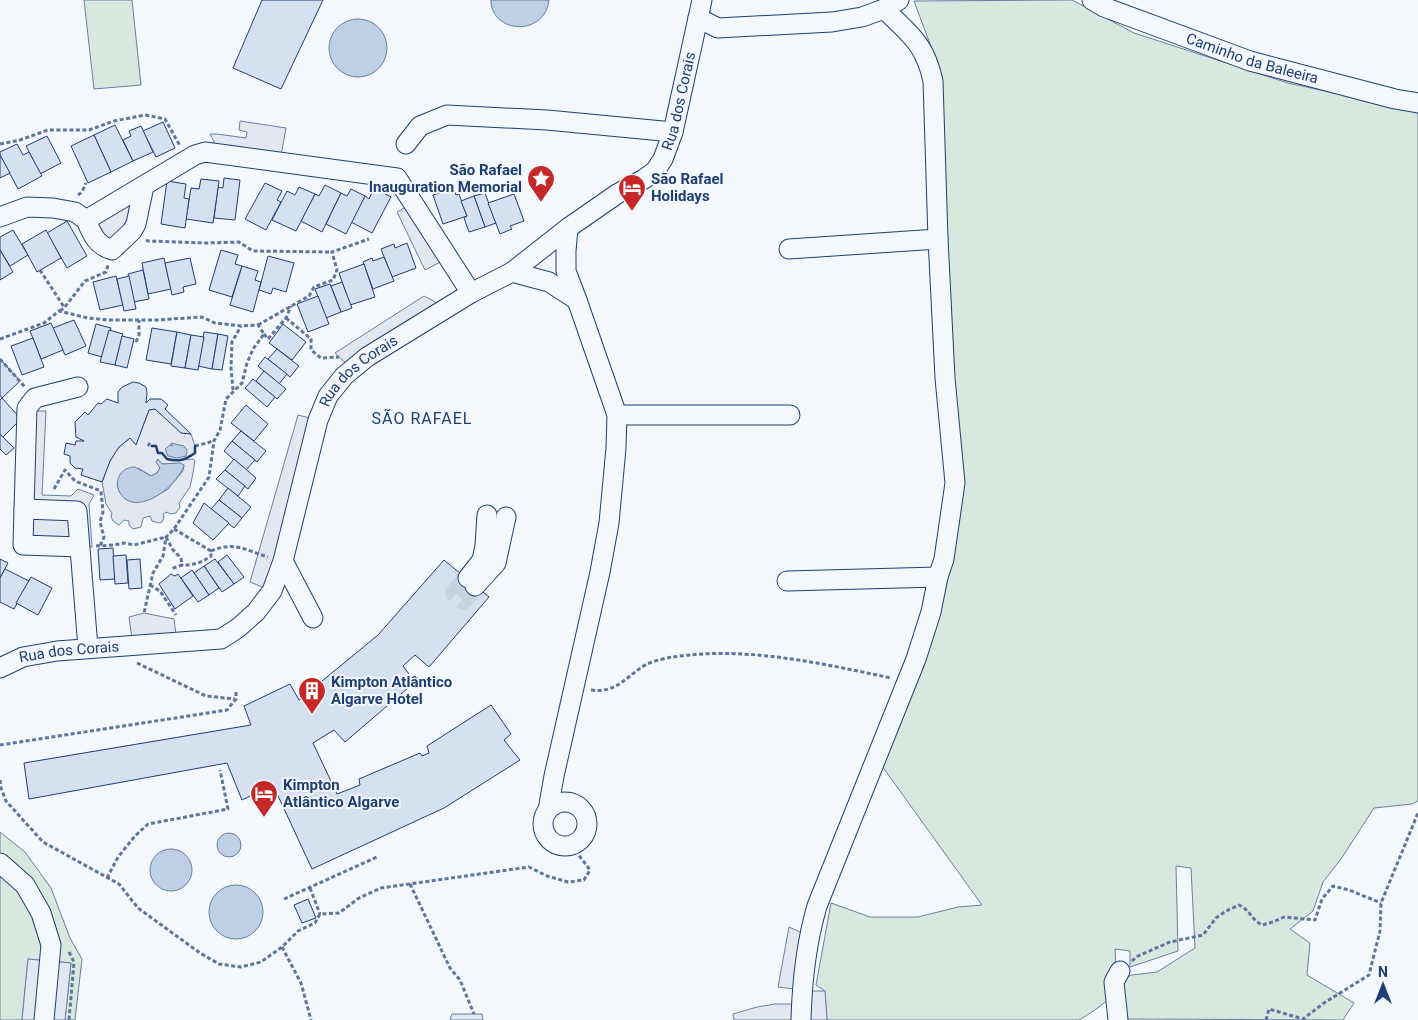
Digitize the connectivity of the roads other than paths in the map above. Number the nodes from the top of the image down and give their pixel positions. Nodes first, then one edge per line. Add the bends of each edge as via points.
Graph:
1 (1092, 0) edge
2 (891, 5) edge
3 (700, 9) edge
4 (1418, 103) edge
5 (673, 132) junction
6 (406, 144) dead end
7 (144, 186) junction
8 (0, 217) edge
9 (86, 220) junction
10 (568, 228) junction
11 (938, 239) junction
12 (789, 249) dead end
13 (512, 272) junction
14 (471, 293) junction
15 (577, 300) junction
16 (78, 387) dead end
17 (790, 414) dead end
18 (617, 415) junction
19 (24, 509) junction
20 (487, 515) dead end
21 (506, 517) dead end
22 (80, 547) junction
23 (284, 561) junction
24 (938, 578) junction
25 (787, 581) dead end
26 (313, 618) dead end
27 (88, 648) junction
28 (0, 668) edge
29 (548, 810) junction
30 (0, 863) edge
31 (1120, 970) road end
32 (44, 1020) edge
33 (801, 1020) edge
34 (1118, 1020) edge

1 - 4 street, Caminho da Baleeira via 1250,62
2 - 3 street via 862,17 832,22 718,28
2 - 11 street via 922,48 930,66
3 - 5 street, Rua dos Corais
5 - 6 street via 448,115 420,126
5 - 10 street, Rua dos Corais via 664,159 655,171
7 - 9 street
7 - 9 street via 136,224 112,250 96,241
7 - 14 street via 205,152 397,178
8 - 9 street via 27,207 75,212
10 - 13 street, Rua dos Corais
10 - 15 street via 566,271
11 - 12 street
11 - 24 street via 945,378 955,482 944,559
13 - 14 street, Rua dos Corais
13 - 15 street via 549,282
14 - 23 street, Rua dos Corais via 367,357 344,376 328,396 318,420
15 - 18 street
16 - 19 street via 35,398 27,408
17 - 18 street
18 - 29 street via 609,523
19 - 22 street via 77,511
19 - 22 street via 24,546
20 - 21 street via 482,560 471,582 496,563
22 - 27 street
23 - 26 street
23 - 27 street, Rua dos Corais via 272,591 256,612 221,639
24 - 25 street
24 - 33 street via 916,659 817,906 804,961
27 - 28 street, Rua dos Corais via 23,657
29 - 29 street via 554,804 571,802 584,812 587,828 579,842 563,847 549,840 542,825
30 - 32 street via 25,885 41,913 50,945
31 - 34 street via 1114,982

